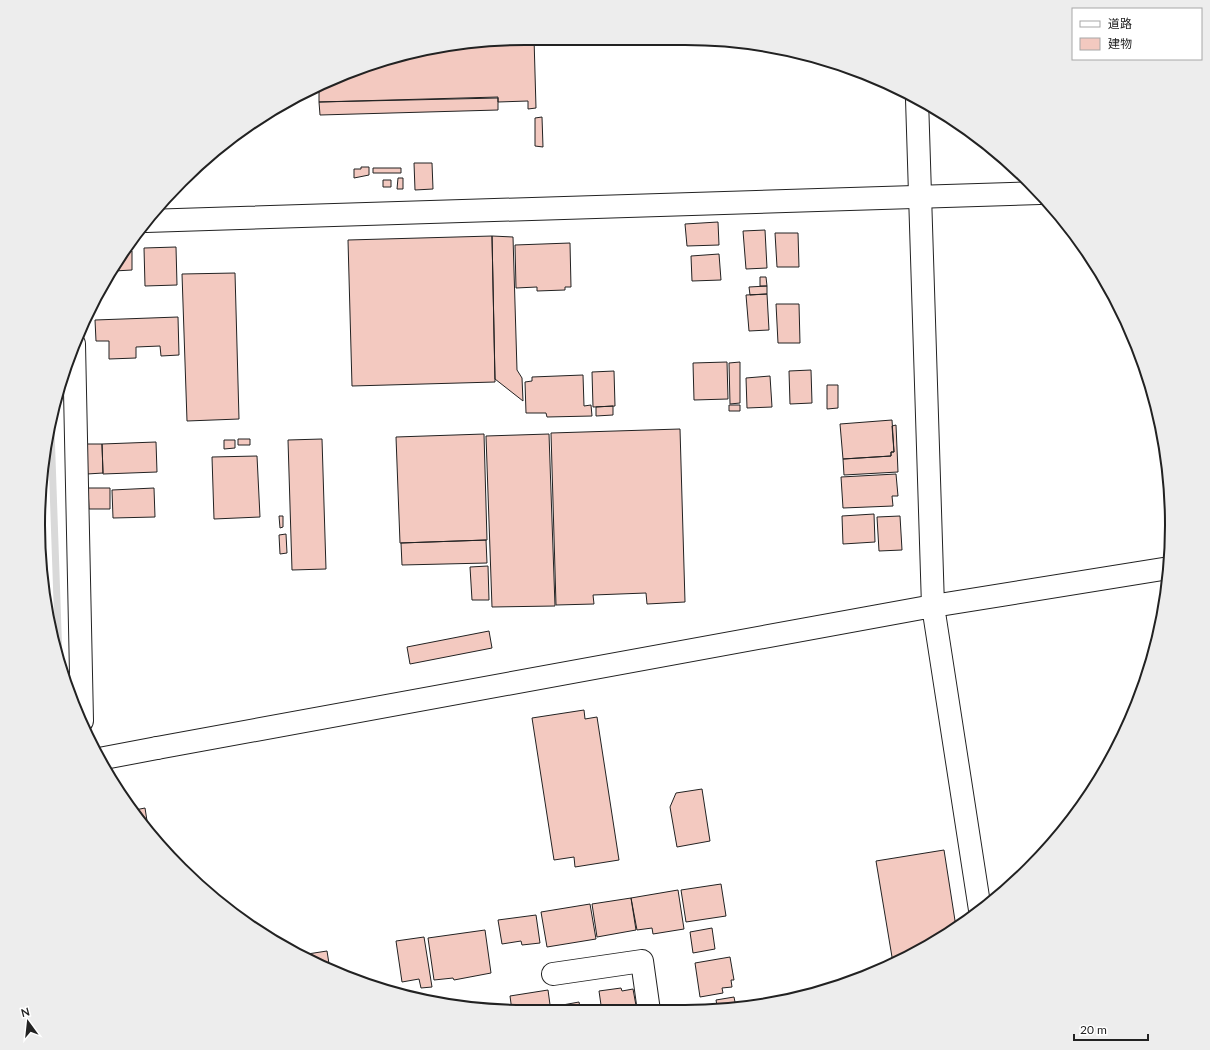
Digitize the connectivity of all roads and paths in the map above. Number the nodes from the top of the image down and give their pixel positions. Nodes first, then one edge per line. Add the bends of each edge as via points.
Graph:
1 (917, 105) edge
2 (1032, 194) edge
3 (921, 197) junction
4 (154, 221) edge
5 (74, 360) edge
6 (1163, 569) edge
7 (934, 606) junction
8 (82, 708) edge
9 (105, 758) edge
10 (979, 904) edge
11 (553, 974) dead end
12 (648, 1005) edge

1 - 3 street
2 - 3 street
3 - 4 street
3 - 7 street
5 - 8 street
6 - 7 street
7 - 9 street
7 - 10 street
11 - 12 street via 642,962

